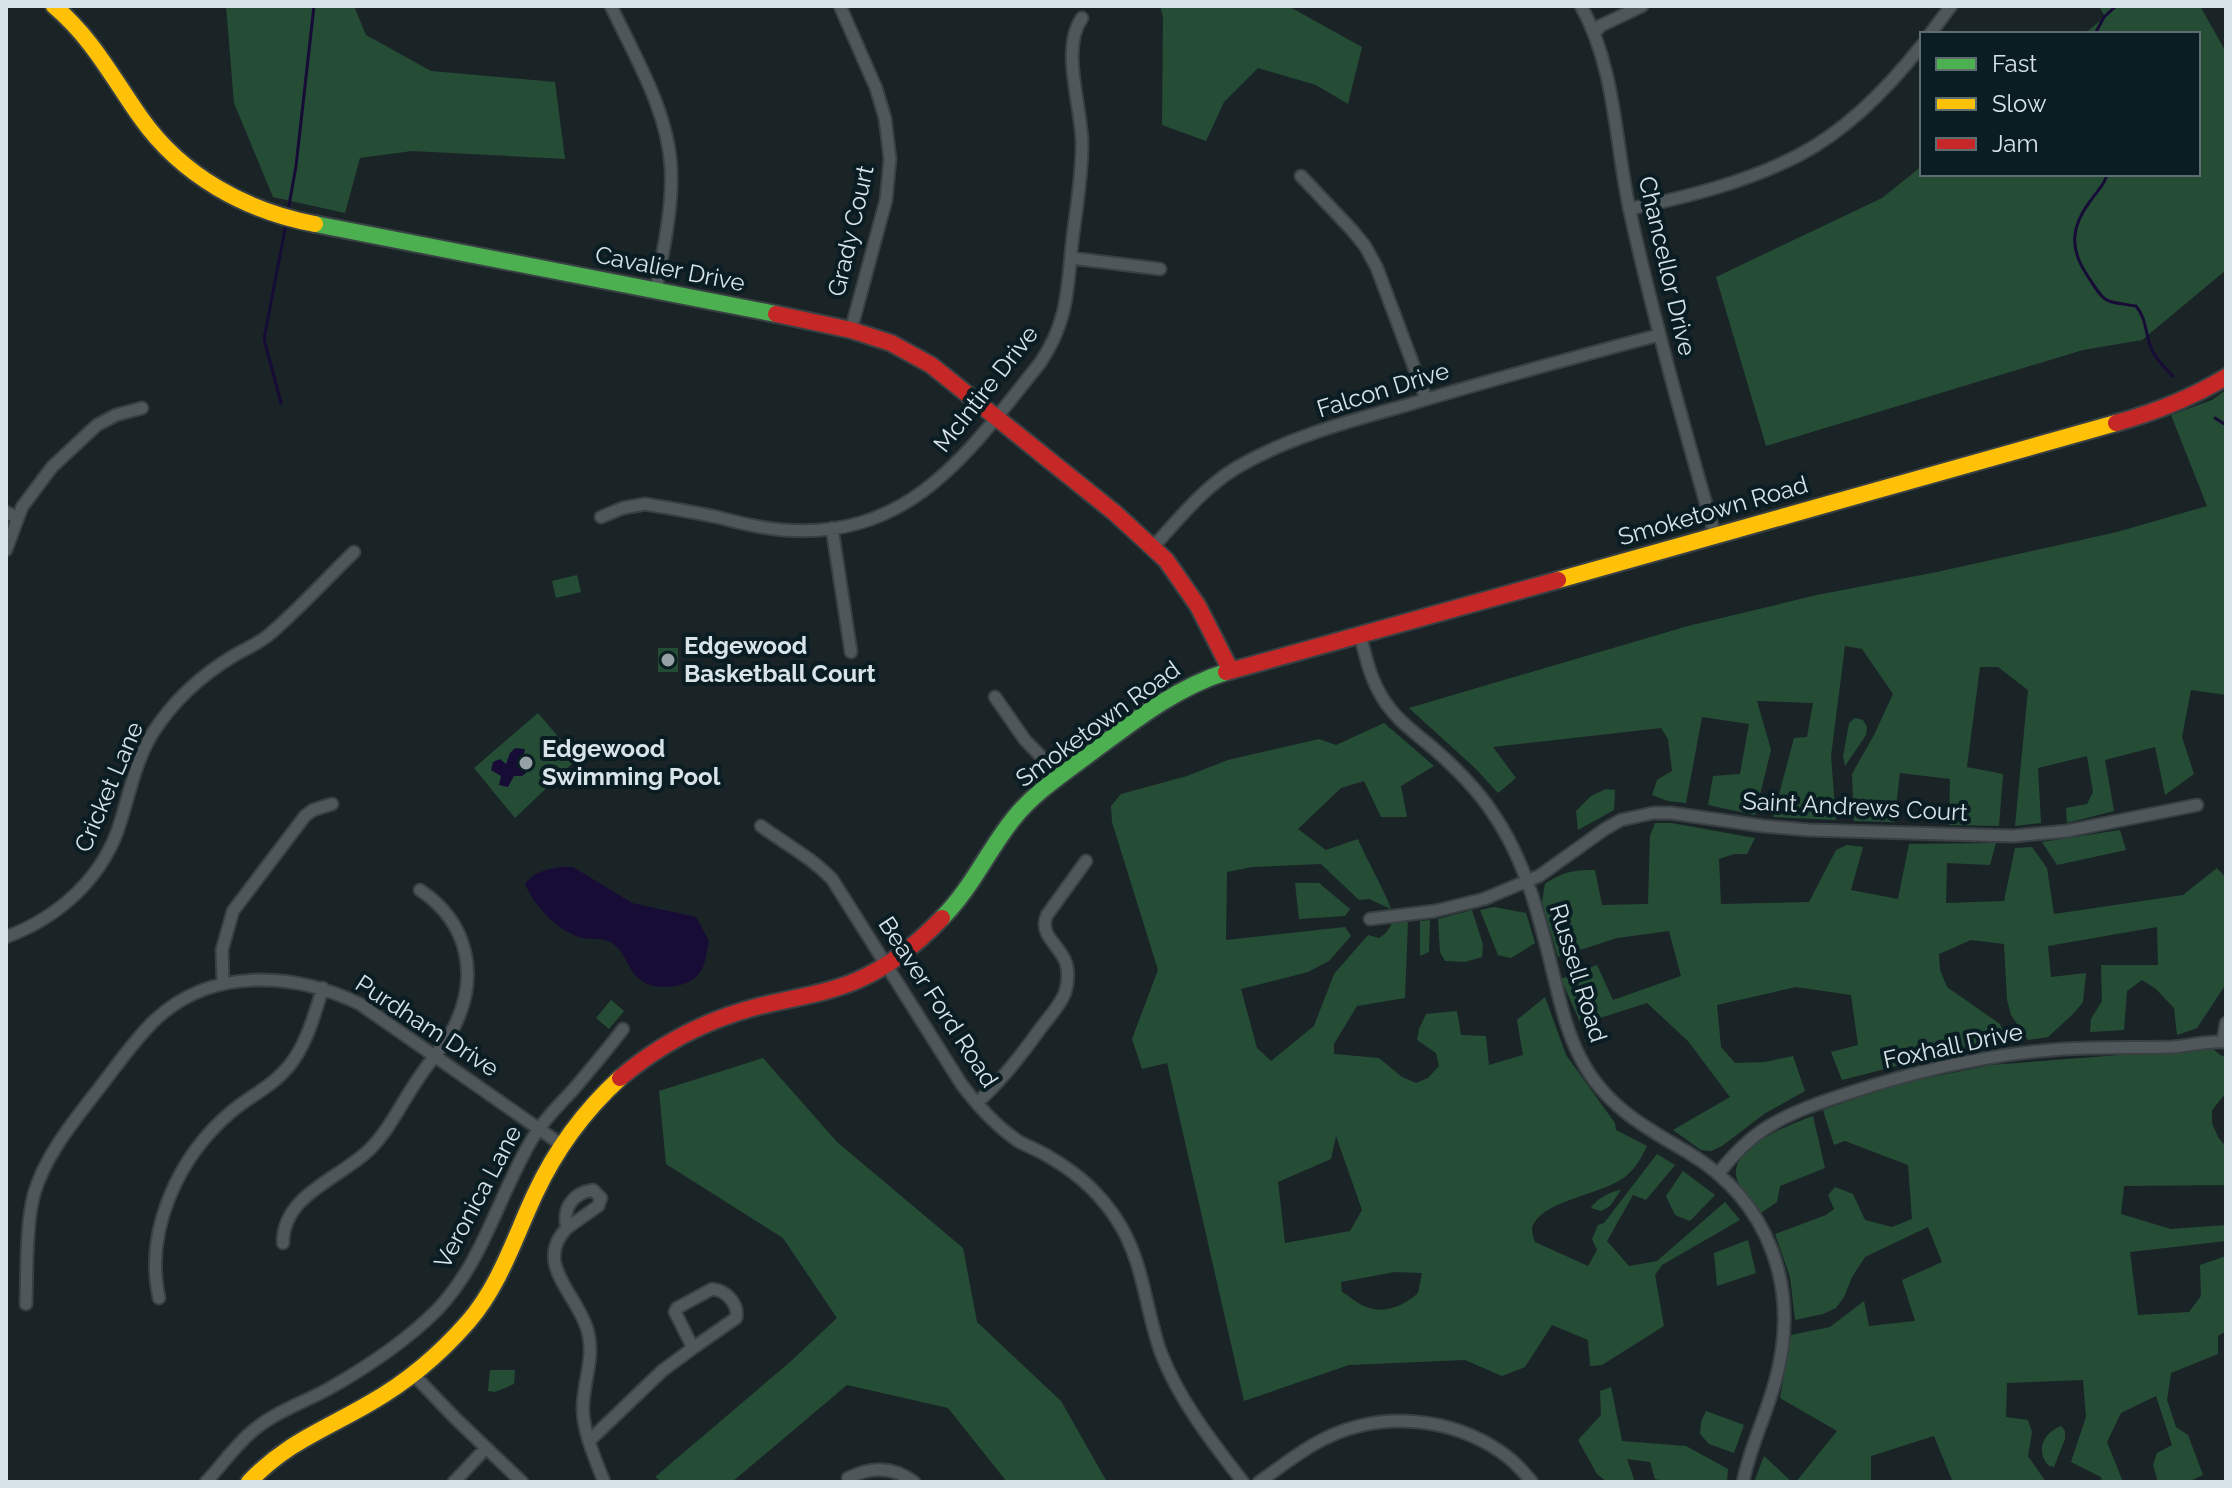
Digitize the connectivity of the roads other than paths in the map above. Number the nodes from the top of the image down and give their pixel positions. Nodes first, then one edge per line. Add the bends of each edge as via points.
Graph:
1 (54, 6) edge
2 (611, 6) edge
3 (840, 6) edge
4 (1581, 6) edge
5 (1642, 6) edge
6 (1951, 6) edge
7 (1082, 18) dead end
8 (1932, 32) edge
9 (1594, 34) junction
10 (1920, 47) edge
11 (1301, 176) dead end
12 (1629, 209) junction
13 (1071, 258) junction
14 (1160, 269) dead end
15 (656, 291) junction
16 (851, 330) junction
17 (1659, 335) junction
18 (2226, 377) edge
19 (1426, 399) junction
20 (142, 408) dead end
21 (996, 417) junction
22 (6, 512) edge
23 (601, 517) dead end
24 (18, 518) junction
25 (832, 528) junction
26 (1715, 535) junction
27 (1153, 547) junction
28 (6, 550) edge
29 (354, 552) dead end
30 (1360, 635) junction
31 (851, 652) dead end
32 (1230, 669) junction
33 (995, 697) dead end
34 (1060, 776) junction
35 (332, 804) dead end
36 (2197, 805) dead end
37 (761, 826) dead end
38 (1086, 861) dead end
39 (1527, 881) junction
40 (420, 890) dead end
41 (1370, 919) dead end
42 (6, 936) edge
43 (887, 965) junction
44 (223, 984) junction
45 (323, 988) junction
46 (2226, 1023) edge
47 (623, 1029) dead end
48 (2225, 1042) edge
49 (435, 1056) junction
50 (977, 1103) junction
51 (539, 1129) junction
52 (562, 1145) junction
53 (1718, 1174) junction
54 (567, 1228) dead end
55 (283, 1243) dead end
56 (159, 1298) dead end
57 (26, 1304) dead end
58 (693, 1348) junction
59 (413, 1374) junction
60 (589, 1441) junction
61 (486, 1448) junction
62 (282, 1451) junction
63 (846, 1481) edge
64 (206, 1482) edge
65 (249, 1482) edge
66 (263, 1482) edge
67 (454, 1482) edge
68 (522, 1482) edge
69 (604, 1482) edge
70 (914, 1482) edge
71 (1243, 1482) edge
72 (1259, 1482) edge
73 (1532, 1482) edge
74 (1743, 1482) edge

1 - 15 main road, Cavalier Drive via 97,48 160,142 198,177 237,201 292,220
2 - 15 street via 658,108 669,149 672,187
3 - 16 street, Grady Court via 876,88 890,159 886,200
4 - 9 street, Chancellor Drive
5 - 9 street
6 - 8 street
7 - 13 street, McIntire Drive via 1072,52 1082,143
9 - 12 street, Chancellor Drive via 1609,83
10 - 12 street via 1863,109 1801,154 1743,178
11 - 19 street via 1365,246
12 - 17 street, Chancellor Drive
13 - 14 street
13 - 21 street, McIntire Drive via 1058,332
15 - 16 main road, Cavalier Drive
16 - 21 main road, Cavalier Drive via 912,353
17 - 19 street, Falcon Drive
17 - 26 street, Chancellor Drive
18 - 26 main road, Smoketown Road via 2156,412
19 - 27 street, Falcon Drive via 1313,434 1238,467 1193,503
20 - 24 street via 103,421 70,448
21 - 25 street, McIntire Drive via 949,471 911,500 873,518
21 - 27 main road, Cavalier Drive
22 - 24 street
23 - 25 street, McIntire Drive via 645,504 783,530
24 - 28 street
25 - 31 street
26 - 30 main road, Smoketown Road
27 - 32 main road, Cavalier Drive via 1190,594
29 - 42 street, Cricket Lane via 271,633 205,675 174,704 150,737 113,842 94,874 54,913
30 - 32 main road, Smoketown Road
30 - 39 street, Russell Road via 1383,699 1475,790 1507,834
32 - 34 main road, Smoketown Road via 1168,697
33 - 34 street via 1025,740
34 - 43 main road, Smoketown Road via 1018,813 948,914
35 - 44 street via 305,816 233,911 222,950
36 - 39 street, Saint Andrews Court via 2067,831 2013,836 1799,830 1653,813 1613,825
37 - 43 street, Beaver Ford Road via 832,879
38 - 50 street via 1044,922 1066,965 1064,996 1015,1065
39 - 41 street, Saint Andrews Court via 1460,906
39 - 53 street, Russell Road via 1582,1061 1627,1114
40 - 49 street via 453,923 468,970 462,1009
43 - 50 street, Beaver Ford Road
43 - 52 main road, Smoketown Road via 831,991 737,1012 676,1041 608,1089
44 - 45 street, Purdham Drive via 261,979
44 - 57 street, Purdham Drive via 185,999 157,1018 48,1160 32,1204
45 - 49 street, Purdham Drive via 360,1004
45 - 56 street via 303,1045 288,1068 213,1129 177,1181 155,1248
46 - 48 street
47 - 51 street, Veronica Lane
48 - 53 street, Foxhall Drive via 2022,1052 1900,1076 1780,1120 1738,1150
49 - 51 street, Purdham Drive
49 - 55 street via 372,1147 293,1209
50 - 71 street, Beaver Ford Road via 1005,1131 1086,1183 1117,1219 1138,1264 1166,1365 1205,1432
51 - 52 street, Purdham Drive
51 - 64 street, Veronica Lane via 467,1271 437,1309 368,1364 255,1428
52 - 59 main road, Smoketown Road via 485,1300
53 - 74 street, Russell Road via 1760,1225 1784,1294 1781,1358
54 - 60 street via 556,1242 553,1261 588,1332 591,1360 583,1414
58 - 58 street via 736,1318 737,1308 718,1289 675,1312
58 - 60 street
59 - 61 street
59 - 62 main road, Smoketown Road
60 - 69 street
61 - 67 street
61 - 68 street
62 - 65 main road, Smoketown Road
62 - 66 main road, Smoketown Road
63 - 70 street via 887,1470
72 - 73 street via 1333,1434 1397,1420 1448,1428 1483,1441

